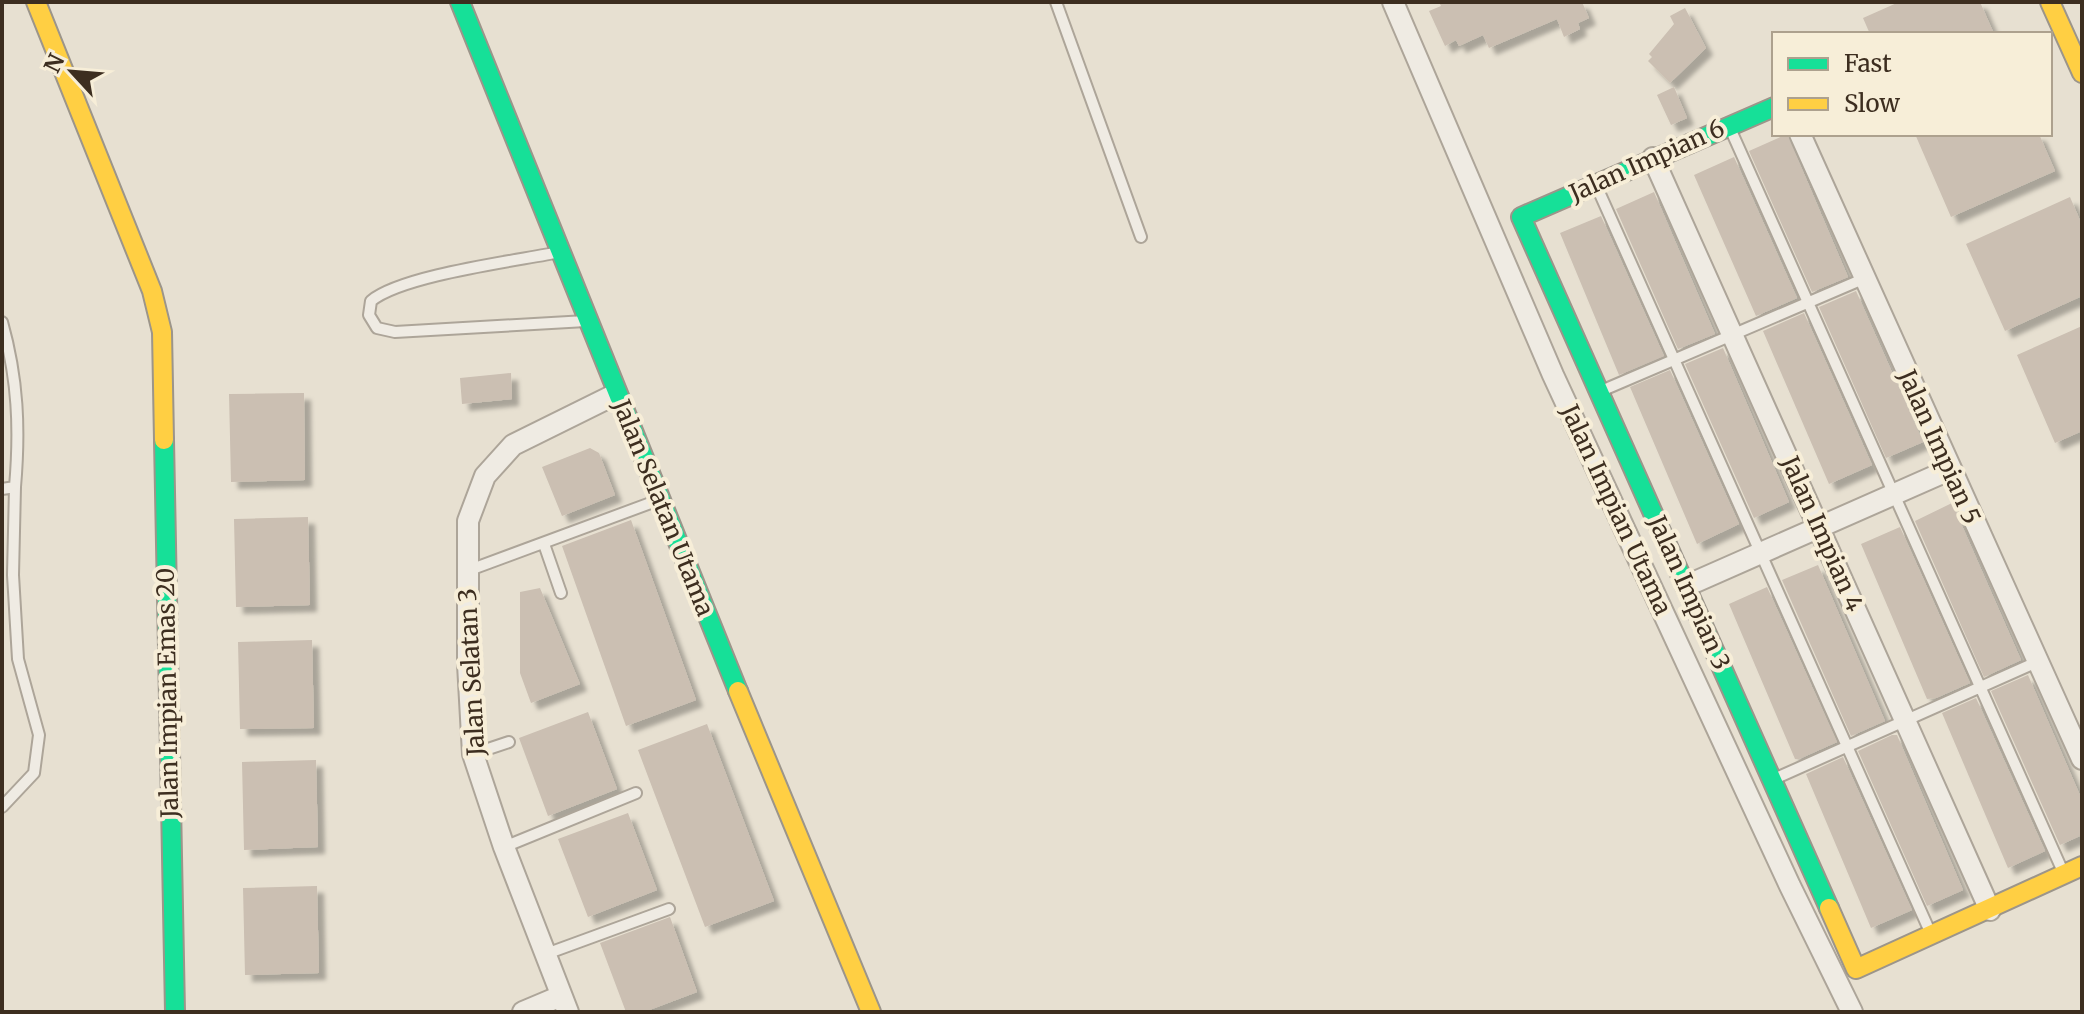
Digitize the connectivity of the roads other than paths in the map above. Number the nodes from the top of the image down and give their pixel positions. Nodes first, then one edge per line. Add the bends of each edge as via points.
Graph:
1 (36, 2) edge
2 (460, 2) edge
3 (1056, 2) edge
4 (1393, 2) edge
5 (2050, 2) edge
6 (2082, 73) edge
7 (1772, 108) edge
8 (1728, 124) junction
9 (1801, 136) edge
10 (1653, 158) junction
11 (1595, 183) junction
12 (1521, 217) joint
13 (1141, 237) dead end
14 (561, 252) junction
15 (1863, 279) junction
16 (1808, 303) junction
17 (588, 321) junction
18 (2, 322) edge
19 (1732, 335) junction
20 (5, 348) edge
21 (1674, 360) junction
22 (1599, 392) junction
23 (616, 394) junction
24 (1949, 470) junction
25 (15, 487) junction
26 (2, 489) edge
27 (1894, 494) junction
28 (659, 500) junction
29 (1818, 528) junction
30 (544, 544) junction
31 (1761, 553) junction
32 (467, 571) junction
33 (1686, 586) junction
34 (561, 593) dead end
35 (2037, 662) junction
36 (1980, 688) junction
37 (1905, 720) junction
38 (509, 742) dead end
39 (1847, 746) junction
40 (473, 754) junction
41 (2082, 759) edge
42 (1773, 779) junction
43 (636, 793) dead end
44 (2, 807) edge
45 (504, 847) junction
46 (2082, 866) edge
47 (2064, 875) junction
48 (669, 909) dead end
49 (1990, 910) junction
50 (1932, 935) junction
51 (546, 954) junction
52 (564, 1004) edge
53 (175, 1012) edge
54 (523, 1012) edge
55 (871, 1012) edge
56 (1852, 1012) edge

1 - 53 street, Jalan Impian Emas 20 via 152,291 162,332
2 - 14 street, Jalan Selatan Utama
3 - 13 lane
4 - 56 street, Jalan Impian Utama via 1553,375
5 - 6 street
7 - 8 street, Jalan Impian 6
8 - 10 street, Jalan Impian 6
8 - 16 lane
9 - 15 street, Jalan Impian 5
10 - 11 street, Jalan Impian 6
10 - 19 street, Jalan Impian 4
11 - 12 street, Jalan Impian 6
11 - 21 lane
12 - 22 street, Jalan Impian 3
14 - 17 street, Jalan Selatan Utama
14 - 17 lane via 411,283 380,294 371,301 369,315 377,328 395,332
15 - 16 lane
15 - 24 street, Jalan Impian 5
16 - 19 lane
16 - 27 lane
17 - 23 street, Jalan Selatan Utama
18 - 20 lane
19 - 21 lane
19 - 29 street, Jalan Impian 4
20 - 25 lane via 20,421
21 - 22 lane
21 - 31 lane
22 - 33 street, Jalan Impian 3
23 - 28 street, Jalan Selatan Utama
23 - 32 street, Jalan Selatan 3 via 532,434 497,462 477,492 468,521
24 - 27 street
24 - 35 street, Jalan Impian 5
25 - 26 lane
25 - 44 lane via 18,659 39,735 34,773
27 - 29 street
27 - 36 lane
28 - 30 lane
28 - 55 street, Jalan Selatan Utama
29 - 31 street
29 - 37 street, Jalan Impian 4
30 - 32 lane
30 - 34 lane
31 - 33 street
31 - 39 lane
32 - 40 street, Jalan Selatan 3
33 - 42 street, Jalan Impian 3
35 - 36 lane
35 - 41 street, Jalan Impian 5
36 - 37 lane
36 - 47 lane
37 - 39 lane
37 - 49 street, Jalan Impian 4
38 - 40 lane
39 - 42 lane
39 - 50 lane
40 - 45 street, Jalan Selatan 3
42 - 50 street, Jalan Impian 3 via 1856,969
43 - 45 lane
45 - 51 street, Jalan Selatan 3
46 - 47 street
47 - 49 street
48 - 51 lane
49 - 50 street
51 - 52 street, Jalan Selatan 3
52 - 54 street

